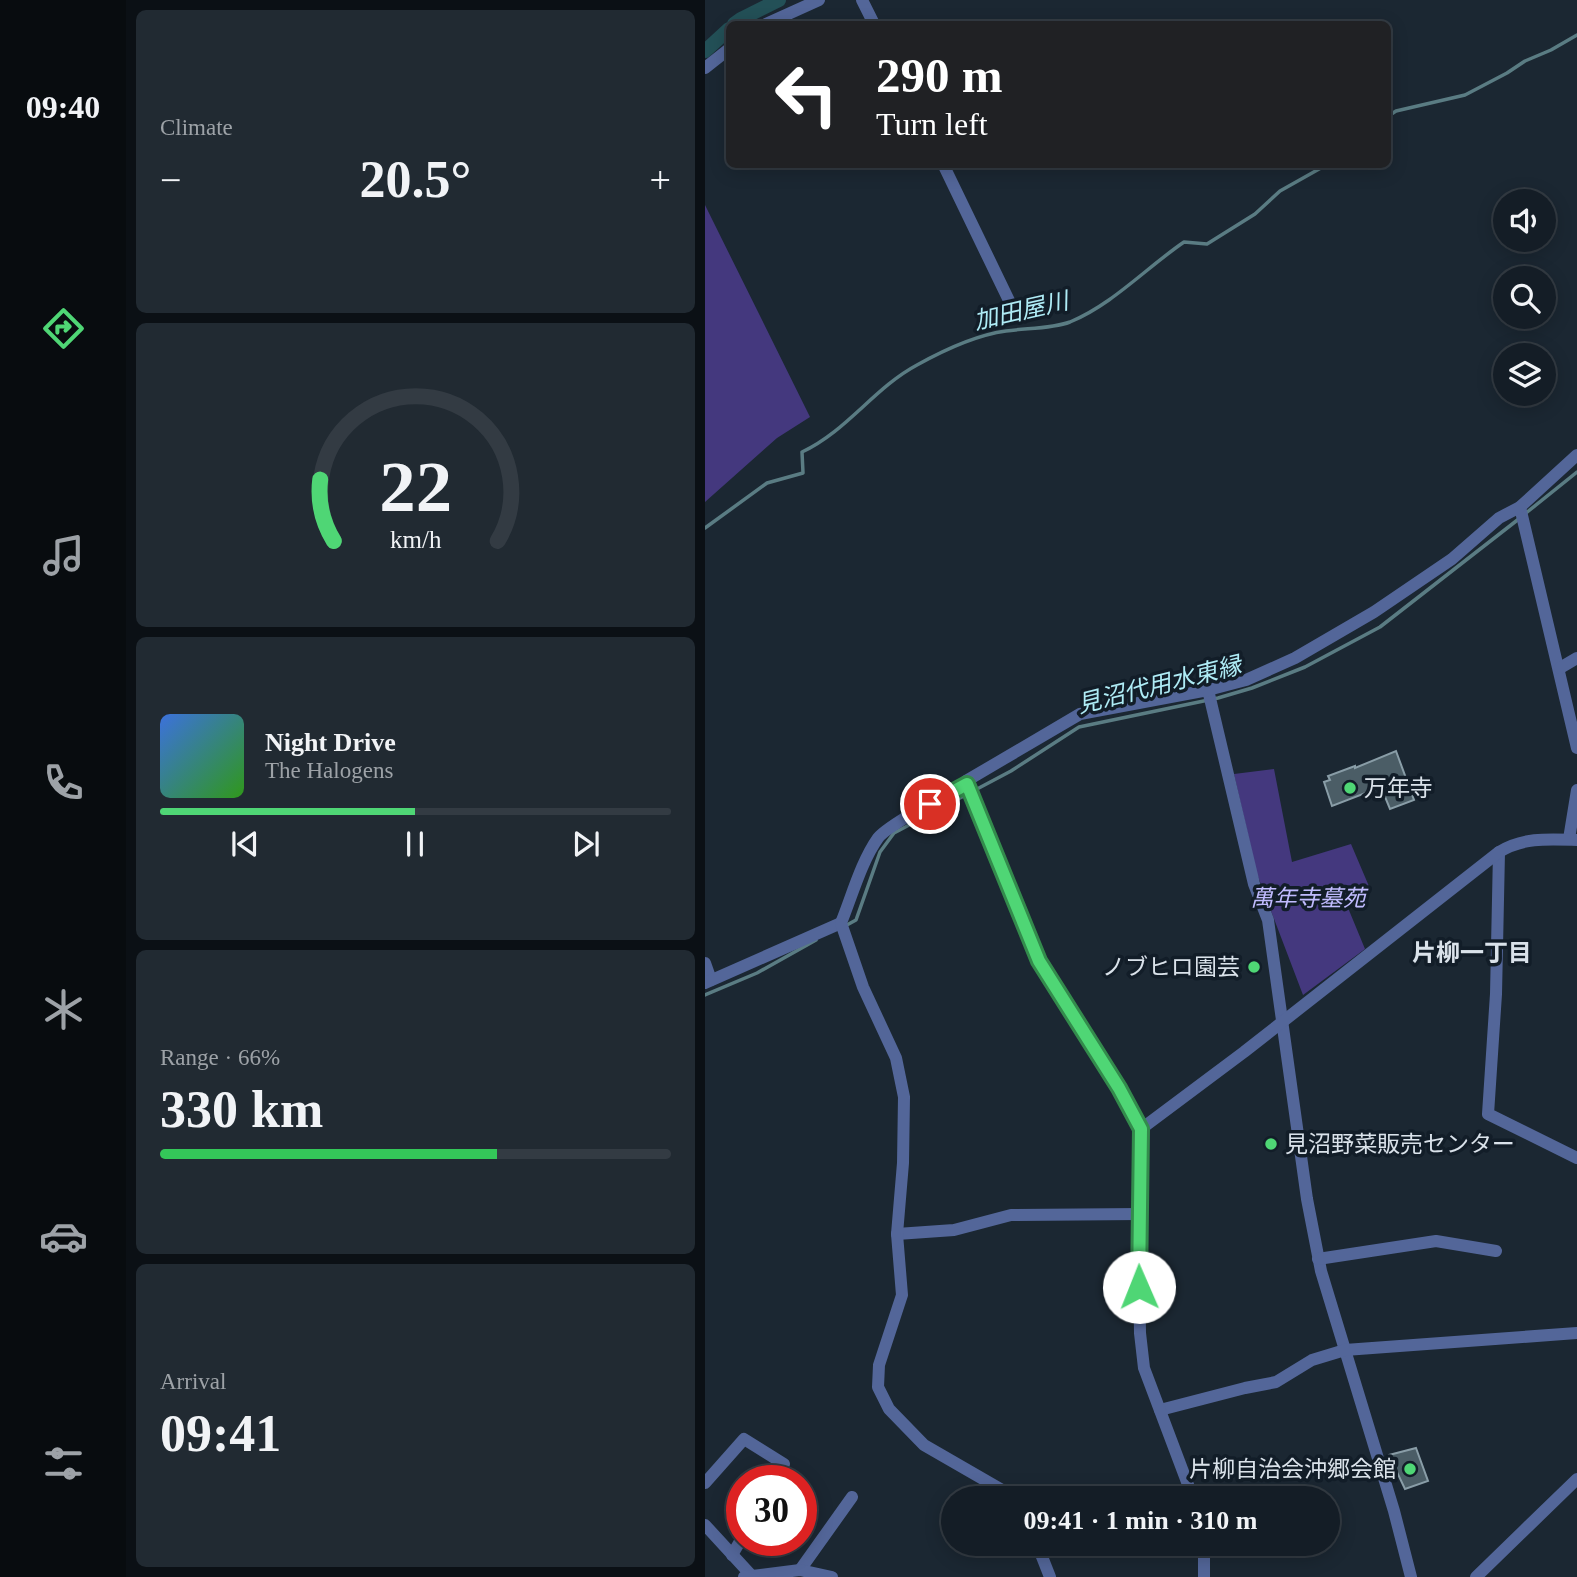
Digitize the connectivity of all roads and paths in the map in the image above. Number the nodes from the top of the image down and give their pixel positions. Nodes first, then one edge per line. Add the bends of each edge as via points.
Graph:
1 (819, 0) edge
2 (862, 0) edge
3 (773, 21) edge
4 (872, 21) edge
5 (726, 51) edge
6 (705, 68) edge
7 (945, 168) edge
8 (1015, 313) dead end
9 (1577, 454) edge
10 (1520, 507) junction
11 (1577, 658) edge
12 (1560, 668) junction
13 (1208, 690) junction
14 (1573, 724) edge
15 (1577, 748) edge
16 (966, 781) dead end
17 (1577, 790) edge
18 (1573, 840) edge
19 (1499, 852) junction
20 (841, 923) junction
21 (705, 963) edge
22 (708, 981) edge
23 (1282, 1022) junction
24 (1141, 1129) junction
25 (1577, 1158) edge
26 (1140, 1214) junction
27 (897, 1234) junction
28 (1496, 1251) dead end
29 (1318, 1259) junction
30 (1577, 1333) edge
31 (1345, 1350) junction
32 (1160, 1410) junction
33 (783, 1465) edge
34 (1577, 1479) edge
35 (705, 1483) edge
36 (996, 1486) edge
37 (1188, 1486) edge
38 (852, 1497) dead end
39 (705, 1525) edge
40 (726, 1548) edge
41 (733, 1556) edge
42 (1042, 1556) edge
43 (1204, 1556) edge
44 (800, 1570) junction
45 (747, 1576) edge
46 (832, 1577) edge
47 (1050, 1577) edge
48 (1204, 1577) edge
49 (1411, 1577) edge
50 (1476, 1577) edge

1 - 3 street
2 - 4 street
5 - 6 street
7 - 8 street
9 - 10 street
10 - 12 street
10 - 13 street via 1374,612 1295,658 1246,680
11 - 12 street
12 - 14 street
13 - 16 street via 1080,714
13 - 23 street via 1254,884 1268,920
14 - 15 street
17 - 18 street
18 - 19 street via 1533,839
19 - 23 street
19 - 25 street via 1488,1114
20 - 22 street
20 - 24 street via 879,836 967,784 1039,961
20 - 27 street via 863,987 896,1058 904,1097
21 - 22 street
23 - 24 street
23 - 29 street
24 - 26 street
26 - 27 street via 1011,1214 954,1230
26 - 32 street via 1140,1333 1144,1368
27 - 36 street via 902,1295 879,1365 878,1387 889,1409 924,1445
28 - 29 street via 1436,1241
29 - 31 street
30 - 31 street
31 - 32 street via 1312,1360 1276,1382
31 - 49 street
32 - 37 street
33 - 35 street via 744,1439
34 - 50 street
38 - 44 street
39 - 40 street
41 - 45 street
42 - 47 street
43 - 48 street
44 - 45 street
44 - 46 street

